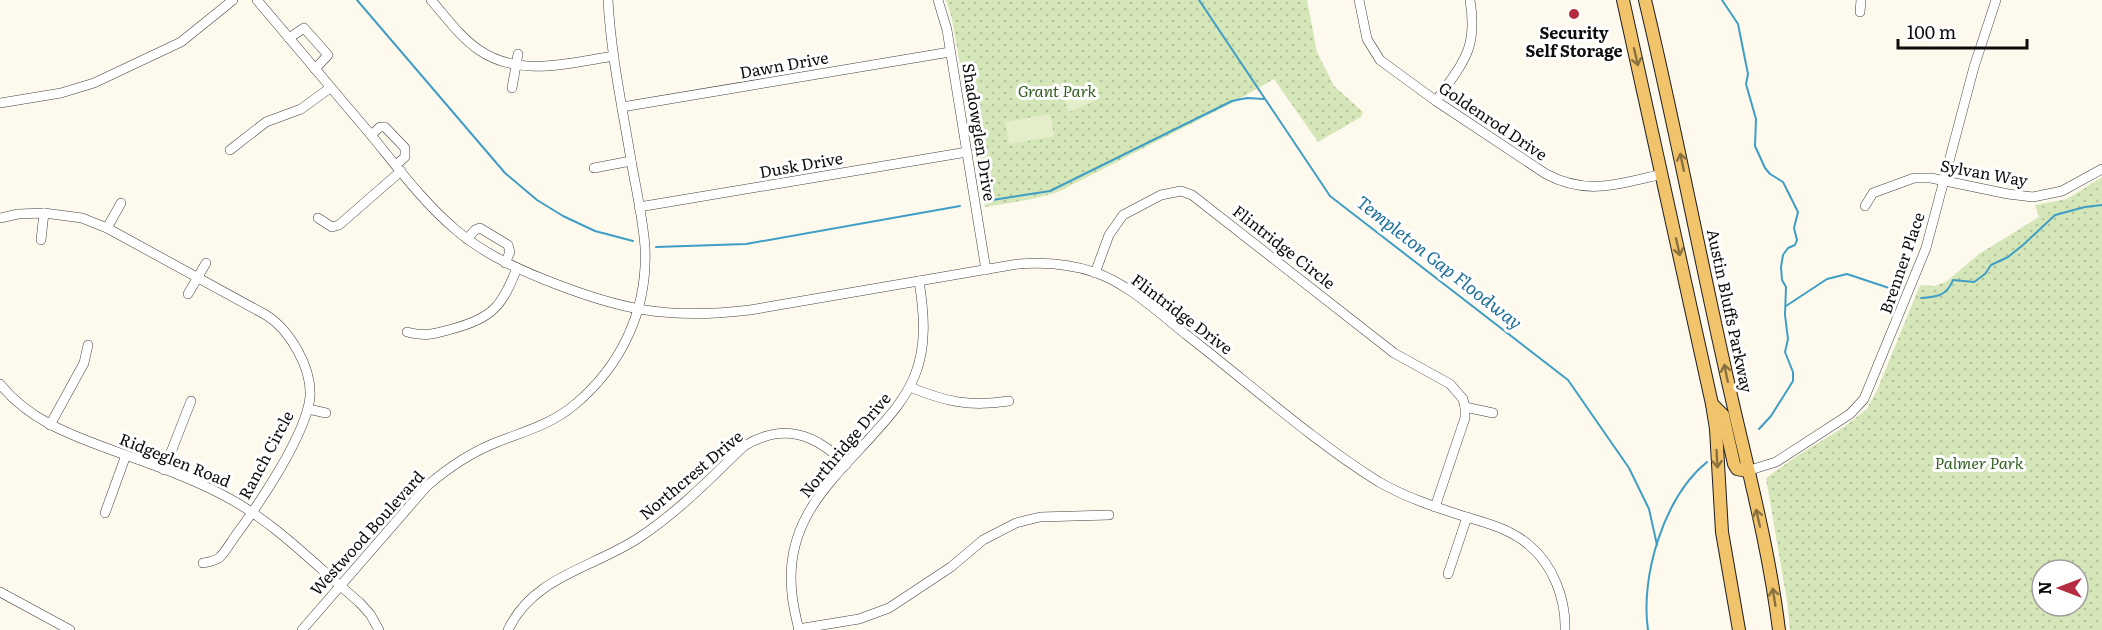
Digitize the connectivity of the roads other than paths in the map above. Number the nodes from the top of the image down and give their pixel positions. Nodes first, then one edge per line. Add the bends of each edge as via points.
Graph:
1 (233, 0) edge
2 (257, 0) edge
3 (431, 0) edge
4 (608, 0) edge
5 (938, 0) edge
6 (1359, 0) edge
7 (1470, 0) edge
8 (1623, 0) edge
9 (1646, 0) edge
10 (1861, 0) edge
11 (1996, 0) edge
12 (1860, 12) dead end
13 (289, 38) junction
14 (950, 52) junction
15 (518, 54) dead end
16 (614, 56) junction
17 (516, 66) junction
18 (315, 69) junction
19 (330, 88) junction
20 (512, 88) dead end
21 (61, 93) junction
22 (1436, 101) junction
23 (0, 103) edge
24 (64, 105) dead end
25 (622, 107) junction
26 (371, 135) junction
27 (230, 150) dead end
28 (967, 152) junction
29 (631, 161) junction
30 (398, 168) junction
31 (594, 168) dead end
32 (2102, 169) edge
33 (1662, 174) junction
34 (1944, 182) junction
35 (121, 203) dead end
36 (1864, 206) dead end
37 (639, 207) junction
38 (44, 213) junction
39 (318, 218) dead end
40 (0, 219) edge
41 (339, 225) junction
42 (107, 228) junction
43 (342, 236) dead end
44 (467, 239) junction
45 (41, 240) dead end
46 (506, 262) junction
47 (206, 263) dead end
48 (518, 268) junction
49 (986, 270) junction
50 (1095, 273) junction
51 (197, 278) junction
52 (919, 281) junction
53 (188, 294) dead end
54 (638, 310) junction
55 (407, 332) dead end
56 (88, 345) dead end
57 (0, 384) edge
58 (910, 387) junction
59 (1009, 400) dead end
60 (191, 401) dead end
61 (1712, 404) junction
62 (1465, 407) junction
63 (308, 409) junction
64 (326, 413) dead end
65 (1493, 413) dead end
66 (50, 425) junction
67 (126, 455) junction
68 (846, 465) junction
69 (164, 470) junction
70 (1748, 471) junction
71 (1435, 507) junction
72 (252, 512) junction
73 (105, 513) dead end
74 (1109, 515) dead end
75 (1467, 517) junction
76 (202, 564) dead end
77 (1448, 574) dead end
78 (340, 586) junction
79 (0, 592) edge
80 (66, 629) edge
81 (302, 630) edge
82 (379, 630) edge
83 (508, 630) edge
84 (799, 630) edge
85 (1565, 630) edge
86 (1739, 630) edge
87 (1779, 630) edge

1 - 21 street via 173,46 94,83
2 - 13 street, Flintridge Drive
3 - 17 street via 479,50
4 - 16 street, Westwood Boulevard
5 - 14 street, Shadowglen Drive
6 - 22 street, Goldenrod Drive via 1362,25 1373,51 1388,67
7 - 22 street via 1473,39 1462,64
8 -> 33 main road
70 -> 9 main road, Austin Bluffs Parkway
10 - 12 street
11 - 34 street, Brenner Place
13 - 18 street, Flintridge Drive
13 - 18 street via 304,28 328,55
14 - 25 street, Dawn Drive
14 - 28 street, Shadowglen Drive
15 - 17 street
16 - 17 street
16 - 25 street, Westwood Boulevard
17 - 20 street
18 - 19 street, Flintridge Drive
19 - 26 street, Flintridge Drive
19 - 27 street via 301,109 267,122
21 - 23 street
21 - 24 street
22 - 33 street, Goldenrod Drive via 1560,182 1599,187
25 - 29 street, Westwood Boulevard
26 - 30 street, Flintridge Drive
26 - 30 street via 386,127 405,148
28 - 37 street, Dusk Drive
28 - 49 street, Shadowglen Drive
29 - 31 street
29 - 37 street, Westwood Boulevard
30 - 41 street
30 - 44 street, Flintridge Drive via 434,210
32 - 34 street, Sylvan Way via 2072,187 2043,196
33 -> 61 main road
34 - 36 street, Sylvan Way via 1922,177 1906,179 1873,193
34 - 70 street, Brenner Place via 1926,248 1864,399 1850,414 1776,462
35 - 42 street
37 - 54 street, Westwood Boulevard via 645,261
38 - 40 street, Ranch Circle
38 - 42 street, Ranch Circle via 82,218
38 - 45 street
39 - 41 street via 332,227
41 - 43 street
42 - 51 street, Ranch Circle
44 - 46 street, Flintridge Drive
44 - 46 street via 480,228 508,245
46 - 48 street, Flintridge Drive
47 - 51 street
48 - 54 street, Flintridge Drive via 579,293
48 - 55 street via 502,299 480,320 424,336
49 - 50 street, Flintridge Drive via 1041,264
49 - 52 street, Flintridge Drive
50 - 62 street, Flintridge Circle via 1109,235 1123,215 1161,195 1192,195 1394,353 1450,384 1459,392
50 - 71 street, Flintridge Drive via 1141,298 1355,466
51 - 53 street
51 - 63 street, Ranch Circle via 283,328 307,375
52 - 54 street, Flintridge Drive via 718,314
52 - 58 street, Northridge Drive via 924,330 921,357
54 - 78 street, Westwood Boulevard via 620,353 586,394 551,421 449,467 416,496
56 - 66 street via 84,363
57 - 66 street, Ridgeglen Road via 24,408
58 - 59 street via 961,404
58 - 68 street, Northridge Drive via 895,411
60 - 69 street
61 - 70 main road via 1723,415 1734,464 1737,469
61 -> 86 main road via 1722,532
62 - 65 street
62 - 71 street via 1465,418
63 - 64 street, Ranch Circle
63 - 72 street, Ranch Circle via 284,461
66 - 67 street, Ridgeglen Road
67 - 69 street, Ridgeglen Road
67 - 73 street
68 - 83 street, Northcrest Drive via 831,450 807,436 780,433 754,440 666,519 639,538 544,586 520,609
68 - 84 street, Northridge Drive via 814,501 797,540 792,592
69 - 72 street, Ridgeglen Road via 209,487
87 -> 70 main road, Austin Bluffs Parkway
71 - 75 street, Flintridge Drive
72 - 76 street, Ranch Circle via 218,559
72 - 78 street, Ridgeglen Road
74 - 84 street via 1040,517 1016,523 983,540 951,567 889,608 860,619
75 - 77 street
75 - 85 street, Flintridge Drive via 1515,534 1546,563 1562,599
78 - 81 street, Westwood Boulevard
78 - 82 street, Ridgeglen Road via 370,614
79 - 80 street

